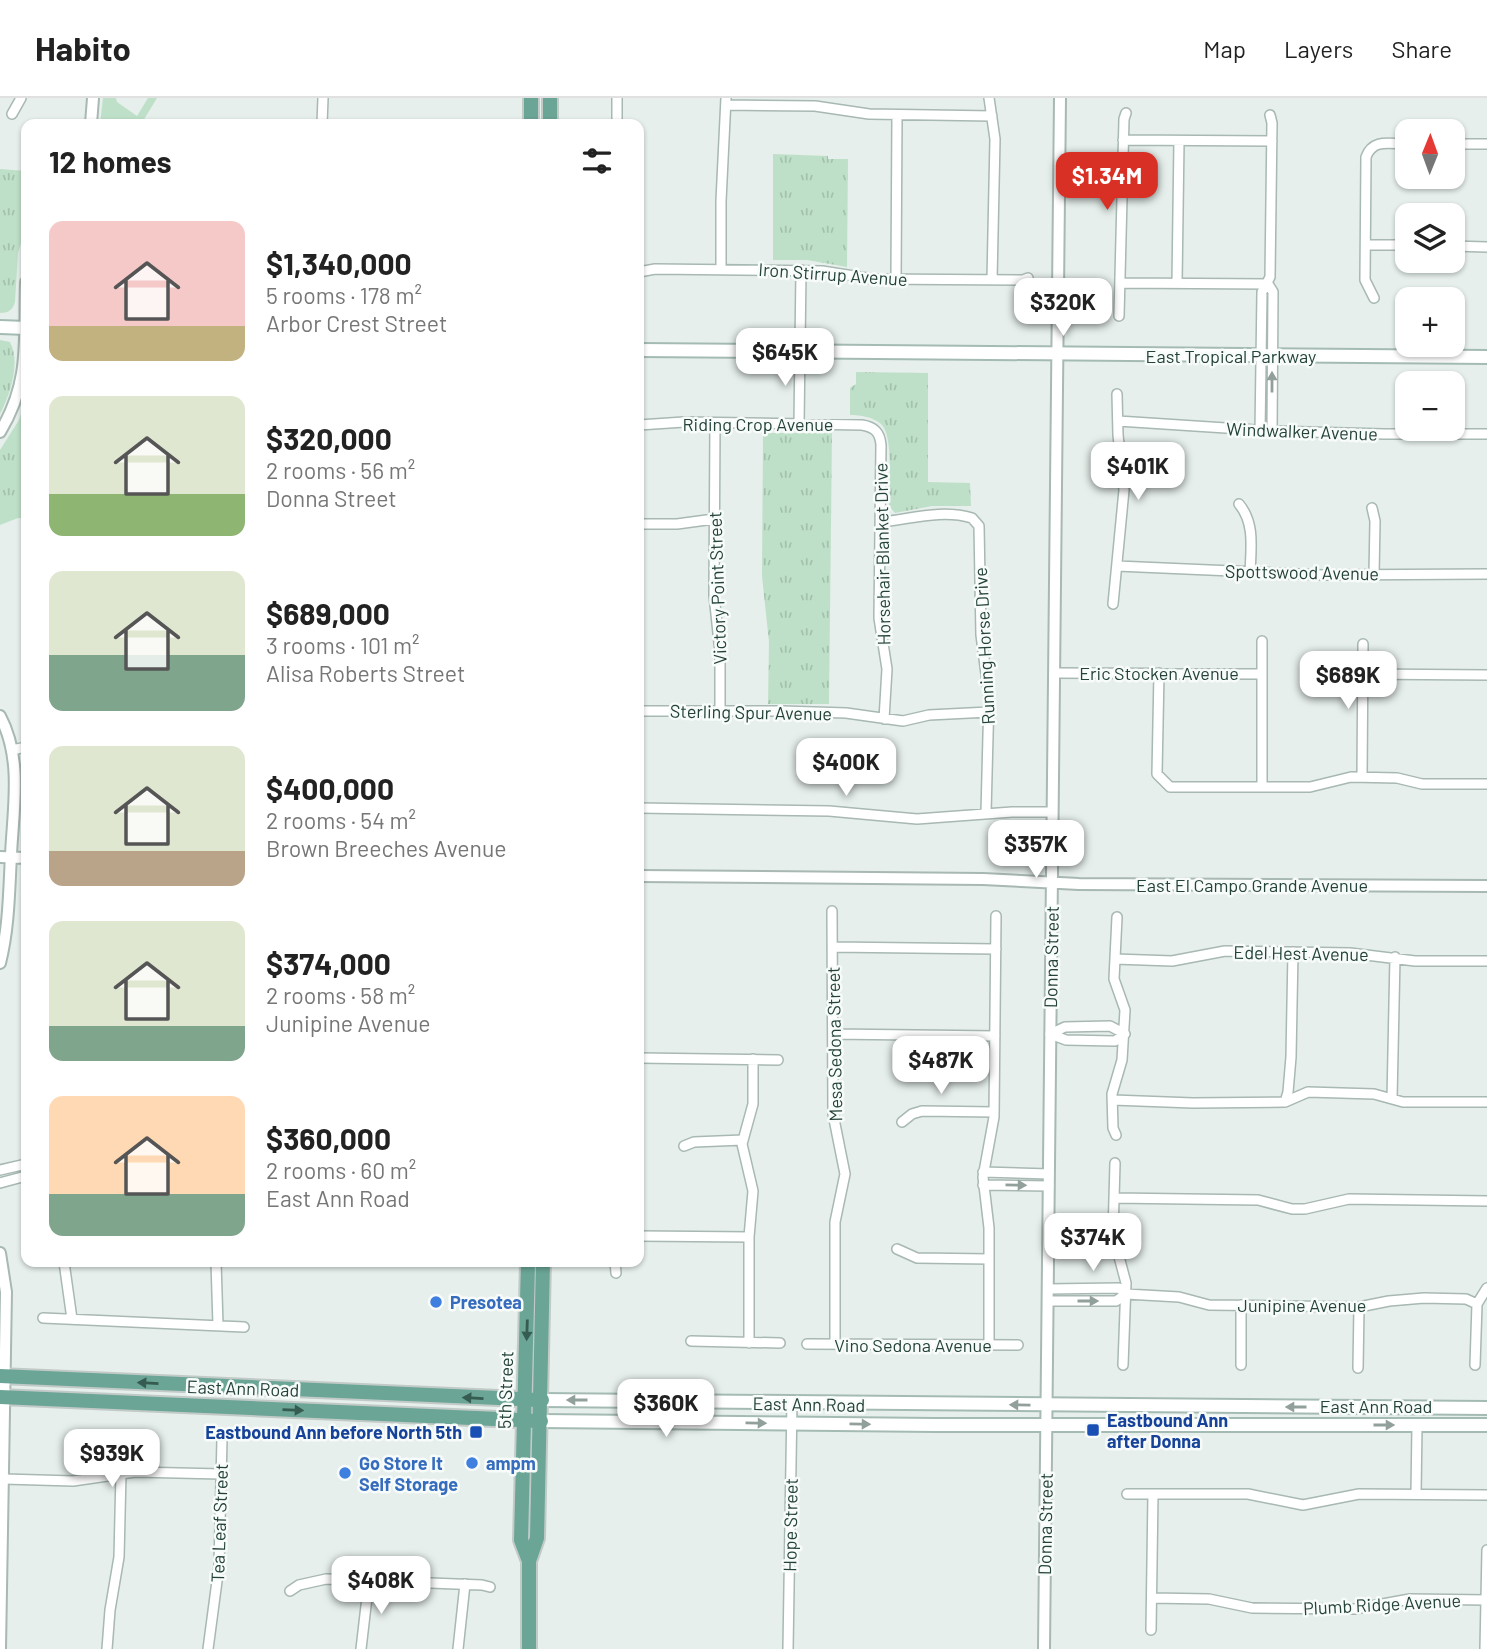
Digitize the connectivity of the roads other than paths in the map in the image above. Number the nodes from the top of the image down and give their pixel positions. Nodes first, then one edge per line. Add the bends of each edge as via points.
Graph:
1 (21, 98) edge
2 (93, 98) edge
3 (323, 98) edge
4 (531, 98) edge
5 (550, 98) edge
6 (617, 98) edge
7 (989, 98) edge
8 (1060, 98) edge
9 (726, 102) edge
10 (1126, 113) dead end
11 (12, 114) dead end
12 (897, 115) junction
13 (1270, 115) dead end
14 (992, 116) junction
15 (91, 119) edge
16 (322, 119) edge
17 (531, 119) edge
18 (550, 119) edge
19 (617, 119) edge
20 (1123, 140) junction
21 (1179, 141) junction
22 (1272, 141) junction
23 (1395, 144) edge
24 (1465, 144) edge
25 (1487, 144) edge
26 (1366, 245) junction
27 (1395, 245) edge
28 (1465, 246) edge
29 (1487, 247) edge
30 (721, 269) junction
31 (802, 270) junction
32 (644, 271) edge
33 (1028, 278) dead end
34 (896, 279) junction
35 (992, 280) junction
36 (1120, 283) junction
37 (1177, 283) junction
38 (1268, 284) junction
39 (1374, 298) dead end
40 (1119, 316) dead end
41 (0, 327) edge
42 (21, 328) edge
43 (644, 350) edge
44 (800, 352) junction
45 (1058, 354) junction
46 (1266, 356) junction
47 (1487, 357) edge
48 (21, 387) edge
49 (1117, 394) dead end
50 (1118, 421) junction
51 (715, 423) junction
52 (799, 424) junction
53 (644, 425) edge
54 (877, 430) joint
55 (1260, 430) junction
56 (1272, 431) junction
57 (0, 432) edge
58 (1487, 434) edge
59 (1239, 504) dead end
60 (1372, 508) dead end
61 (714, 519) junction
62 (881, 522) junction
63 (644, 524) edge
64 (1116, 566) junction
65 (1250, 573) junction
66 (1374, 573) junction
67 (1487, 573) edge
68 (1113, 604) dead end
69 (1262, 640) dead end
70 (1363, 644) dead end
71 (1055, 673) junction
72 (1159, 673) junction
73 (1262, 674) junction
74 (1363, 674) junction
75 (1487, 675) edge
76 (644, 711) edge
77 (720, 712) junction
78 (989, 712) junction
79 (0, 716) edge
80 (884, 719) junction
81 (21, 748) edge
82 (12, 750) junction
83 (1362, 777) junction
84 (1487, 784) edge
85 (1262, 786) junction
86 (644, 808) edge
87 (1052, 812) junction
88 (986, 813) junction
89 (5, 857) edge
90 (644, 876) edge
91 (1051, 882) junction
92 (1487, 886) edge
93 (832, 911) dead end
94 (996, 916) dead end
95 (1117, 916) dead end
96 (832, 947) junction
97 (996, 949) junction
98 (1293, 952) junction
99 (1395, 957) junction
100 (1115, 959) junction
101 (1487, 961) edge
102 (0, 963) edge
103 (833, 1034) junction
104 (1050, 1034) junction
105 (1125, 1034) junction
106 (995, 1036) junction
107 (644, 1058) edge
108 (753, 1059) junction
109 (778, 1060) dead end
110 (1392, 1099) junction
111 (1113, 1100) junction
112 (1285, 1102) junction
113 (1487, 1102) edge
114 (994, 1112) junction
115 (902, 1122) dead end
116 (1116, 1135) dead end
117 (743, 1140) junction
118 (684, 1146) dead end
119 (1115, 1163) dead end
120 (21, 1165) edge
121 (0, 1170) edge
122 (984, 1172) junction
123 (1049, 1174) junction
124 (21, 1177) edge
125 (0, 1183) edge
126 (983, 1185) junction
127 (1049, 1186) junction
128 (1114, 1198) junction
129 (1487, 1201) edge
130 (644, 1236) edge
131 (749, 1237) junction
132 (897, 1249) dead end
133 (0, 1254) edge
134 (989, 1259) junction
135 (65, 1267) edge
136 (216, 1267) edge
137 (528, 1267) edge
138 (543, 1267) edge
139 (615, 1267) edge
140 (616, 1273) dead end
141 (1487, 1288) edge
142 (1048, 1289) junction
143 (1126, 1294) junction
144 (1048, 1301) junction
145 (1477, 1304) junction
146 (1241, 1305) junction
147 (1359, 1307) junction
148 (44, 1318) dead end
149 (72, 1319) junction
150 (218, 1325) junction
151 (244, 1326) dead end
152 (691, 1341) dead end
153 (749, 1343) junction
154 (780, 1343) dead end
155 (807, 1344) dead end
156 (835, 1344) junction
157 (989, 1345) junction
158 (1018, 1345) dead end
159 (1123, 1365) dead end
160 (1241, 1365) dead end
161 (1475, 1365) dead end
162 (1358, 1368) dead end
163 (3, 1376) edge
164 (271, 1388) junction
165 (2, 1397) edge
166 (524, 1400) junction
167 (542, 1400) junction
168 (792, 1401) junction
169 (1047, 1405) junction
170 (213, 1406) junction
171 (1487, 1408) edge
172 (524, 1421) junction
173 (541, 1421) junction
174 (791, 1423) junction
175 (1417, 1425) junction
176 (1487, 1425) edge
177 (1046, 1426) junction
178 (222, 1438) dead end
179 (121, 1472) junction
180 (221, 1474) junction
181 (4, 1479) junction
182 (1126, 1494) dead end
183 (1153, 1494) junction
184 (1416, 1494) junction
185 (1487, 1495) edge
186 (1487, 1550) edge
187 (1, 1554) edge
188 (529, 1560) junction
189 (369, 1580) junction
190 (465, 1584) junction
191 (490, 1587) dead end
192 (290, 1591) dead end
193 (1152, 1598) junction
194 (1487, 1600) edge
195 (1151, 1630) dead end
196 (0, 1649) edge
197 (107, 1649) edge
198 (208, 1649) edge
199 (361, 1649) edge
200 (457, 1649) edge
201 (529, 1649) edge
202 (788, 1649) edge
203 (1044, 1649) edge
204 (1485, 1649) edge

1 - 11 street
2 - 15 street
3 - 16 street
4 - 17 main road
5 - 18 main road
6 - 19 street
7 - 14 street
8 - 45 street, Donna Street
9 - 12 street
9 - 30 street
10 - 20 street
12 - 14 street
12 - 34 street
13 - 22 street
14 - 35 street
20 - 21 street
20 - 36 street
21 - 22 street
21 - 37 street
22 - 38 street
23 - 26 street via 1372,146 1366,157
24 - 25 street
26 - 27 street
26 - 39 street via 1366,280
28 - 29 street
30 - 31 street, Iron Stirrup Avenue
30 - 32 street, Iron Stirrup Avenue
31 - 34 street, Iron Stirrup Avenue
31 - 44 street
33 - 35 street, Iron Stirrup Avenue
34 - 35 street, Iron Stirrup Avenue
36 - 37 street
36 - 40 street
37 - 38 street
38 - 46 street via 1273,292
41 - 42 main road
43 - 44 main road, East Tropical Parkway
44 - 45 main road, East Tropical Parkway
44 - 52 street
45 - 46 main road, East Tropical Parkway
45 - 71 street, Donna Street
46 - 47 main road, East Tropical Parkway
46 - 55 street
56 -> 46 street
48 - 57 street
49 - 50 street
50 - 55 street, Windwalker Avenue
50 - 64 street via 1124,490
51 - 52 street, Riding Crop Avenue
51 - 53 street, Riding Crop Avenue
51 - 61 street, Victory Point Street
52 - 54 street, Riding Crop Avenue via 862,425
54 - 62 street, Horsehair Blanket Drive
55 - 56 street, Windwalker Avenue
56 - 58 street, Windwalker Avenue
59 - 65 street via 1251,528
60 - 66 street
61 - 63 street
61 - 77 street, Victory Point Street
62 - 78 street, Running Horse Drive via 936,514 965,516 976,522
62 - 80 street, Horsehair Blanket Drive via 879,618 887,669
64 - 65 street, Spottswood Avenue
64 - 68 street
65 - 66 street, Spottswood Avenue
66 - 67 street, Spottswood Avenue
69 - 73 street
70 - 74 street
71 - 72 street, Eric Stocken Avenue
71 - 87 street, Donna Street
72 - 73 street, Eric Stocken Avenue
72 - 85 street via 1157,774 1164,783 1170,787
73 - 85 street
74 - 75 street
74 - 83 street
76 - 77 street, Sterling Spur Avenue
77 - 80 street, Sterling Spur Avenue via 846,713
78 - 80 street, Sterling Spur Avenue
78 - 88 street, Running Horse Drive
79 - 82 street
81 - 82 street
82 - 89 street via 15,777
83 - 84 street via 1422,784
83 - 85 street via 1310,787
86 - 88 street via 829,811 903,819
87 - 88 street
87 - 91 street, Donna Street
89 - 102 street via 10,907
90 - 91 street, East El Campo Grande Avenue
91 - 92 street, East El Campo Grande Avenue
91 - 104 street, Donna Street
93 - 96 street, Mesa Sedona Street
94 - 97 street
95 - 100 street
96 - 97 street
96 - 103 street, Mesa Sedona Street
97 - 106 street
98 - 99 street, Edel Hest Avenue
98 - 100 street, Edel Hest Avenue via 1225,951 1172,961
98 - 112 street
99 - 101 street, Edel Hest Avenue
99 - 110 street
100 - 105 street via 1114,979 1125,1010
103 - 106 street
103 - 156 street, Mesa Sedona Street via 834,1123 845,1174 835,1222
104 - 105 street via 1066,1040 1111,1041
104 - 105 street via 1065,1027 1112,1026
104 - 123 street, Donna Street
105 - 111 street
106 - 114 street
107 - 108 street
108 - 109 street
108 - 117 street via 753,1104
110 - 112 street via 1308,1092
110 - 113 street
111 - 112 street
111 - 116 street
114 - 115 street via 922,1111
114 - 122 street
117 - 118 street
117 - 131 street via 753,1191
119 - 128 street
120 - 121 street
122 - 123 street
122 - 126 street
123 - 127 street, Donna Street
124 - 125 street
126 -> 127 street
126 - 134 street
127 - 142 street, Donna Street
128 - 129 street via 1258,1200 1292,1209 1349,1199
128 - 143 street via 1113,1234
130 - 131 street
131 - 153 street
132 - 134 street via 927,1259
133 - 163 street via 6,1292
134 - 157 street
135 - 149 street
136 - 150 street
137 -> 166 main road, 5th Street
138 - 167 main road, 5th Street
139 - 140 street
141 - 145 street
142 - 143 street, Junipine Avenue via 1119,1288
142 - 144 street, Donna Street
144 -> 143 street, Junipine Avenue via 1116,1301
143 - 146 street, Junipine Avenue
143 - 159 street
144 - 169 street, Donna Street
145 - 147 street, Junipine Avenue via 1466,1299 1424,1298
145 - 161 street
146 - 147 street, Junipine Avenue
146 - 160 street
147 - 162 street
148 - 149 street
149 - 150 street
150 - 151 street
152 - 153 street
153 - 154 street
155 - 156 street, Vino Sedona Avenue
156 - 157 street, Vino Sedona Avenue
157 - 158 street, Vino Sedona Avenue
164 -> 163 main road, East Ann Road
163 - 165 street
166 -> 164 main road, East Ann Road
164 - 170 main road via 264,1399
165 - 170 main road, East Ann Road
165 - 181 street
166 - 167 main road, East Ann Road
166 - 172 main road, 5th Street
168 -> 167 main road, East Ann Road
167 - 173 main road, 5th Street
169 -> 168 main road, East Ann Road
168 - 174 street, Hope Street
171 -> 169 main road, East Ann Road
169 - 177 street, Donna Street
170 -> 172 main road, East Ann Road
172 - 173 main road, East Ann Road
172 - 188 main road, 5th Street via 520,1540
173 -> 174 main road, East Ann Road
173 - 188 main road, 5th Street via 537,1538
174 -> 177 main road, East Ann Road
174 - 202 street, Hope Street
175 - 176 main road, East Ann Road
177 -> 175 main road, East Ann Road
175 - 184 street
177 - 203 street, Donna Street
178 - 180 street, Tea Leaf Street
179 - 180 street
179 - 181 street via 73,1481
179 - 197 street via 120,1557
180 - 198 street, Tea Leaf Street via 219,1578
181 - 187 street
182 - 183 street
183 - 184 street via 1248,1494 1303,1505 1359,1494
183 - 193 street
184 - 185 street
186 - 194 street
187 - 196 street
188 - 201 main road, 5th Street
189 - 190 street
189 - 192 street via 317,1580
189 - 199 street
190 - 191 street
190 - 200 street
193 - 194 street, Plumb Ridge Avenue via 1209,1599 1252,1608 1354,1609 1410,1599
193 - 195 street
194 - 204 street

